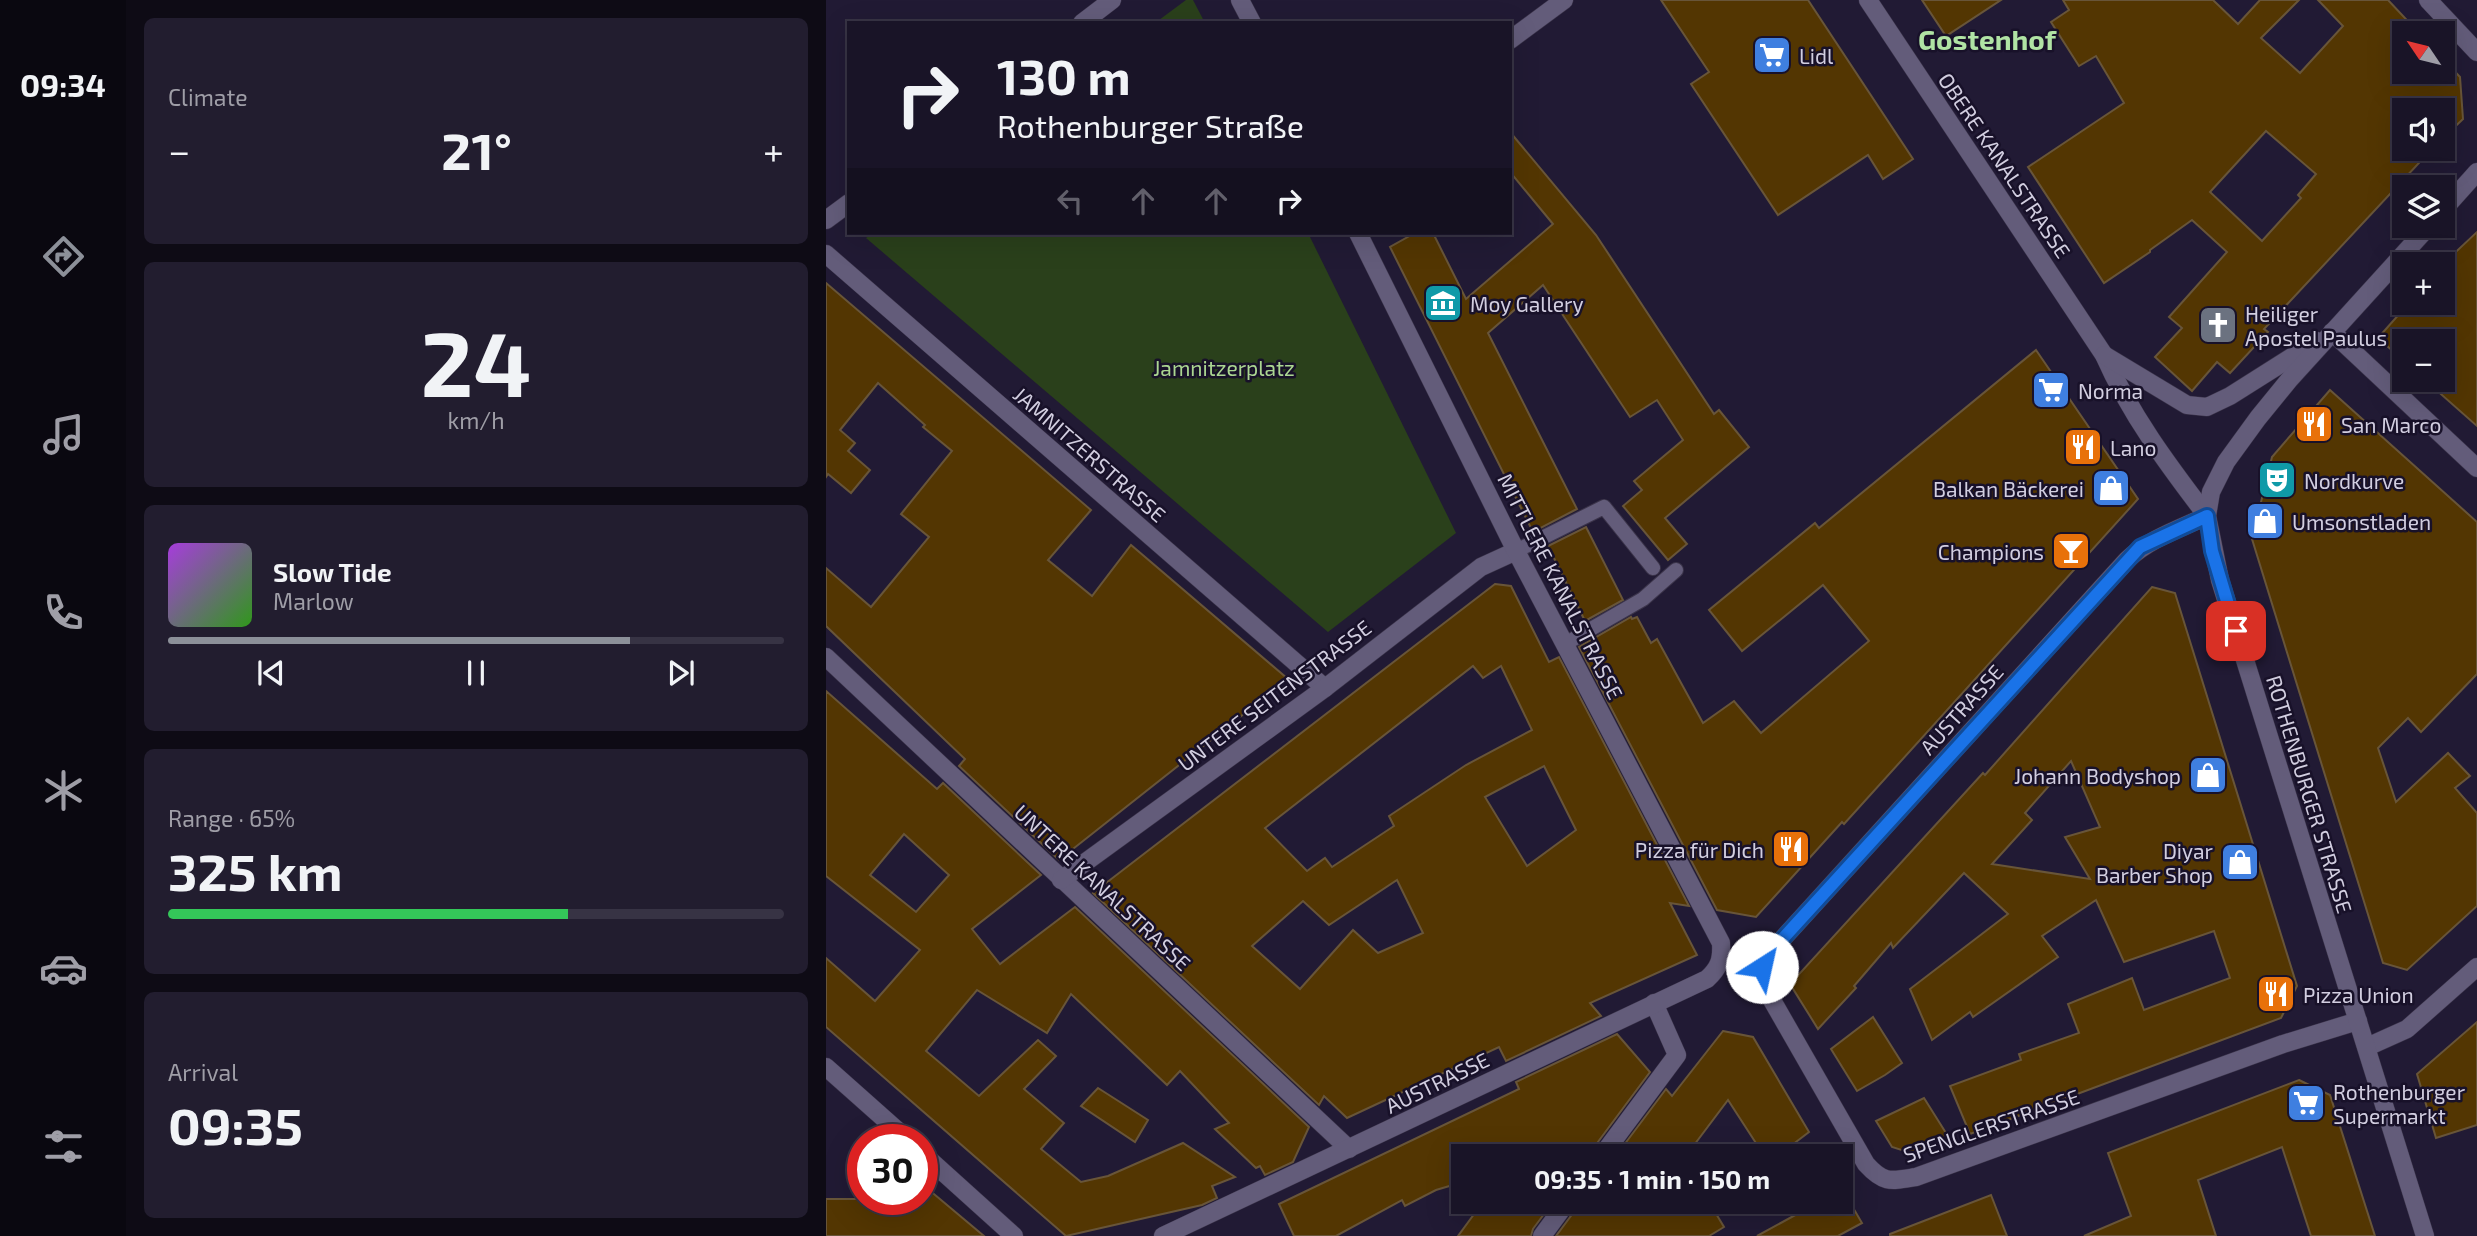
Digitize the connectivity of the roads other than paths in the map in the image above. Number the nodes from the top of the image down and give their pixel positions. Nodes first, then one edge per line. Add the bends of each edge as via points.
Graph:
1 (1112, 0) edge
2 (1240, 0) edge
3 (1564, 0) edge
4 (1868, 0) edge
5 (2428, 0) edge
6 (1085, 21) edge
7 (1250, 21) edge
8 (1512, 39) edge
9 (2477, 52) edge
10 (2477, 172) edge
11 (2455, 197) edge
12 (847, 204) edge
13 (826, 220) edge
14 (1359, 235) edge
15 (2418, 238) edge
16 (826, 254) edge
17 (2332, 332) junction
18 (2104, 355) junction
19 (2477, 468) edge
20 (2207, 516) junction
21 (1516, 551) junction
22 (1653, 568) dead end
23 (1676, 570) dead end
24 (1565, 644) junction
25 (826, 657) edge
26 (1325, 688) junction
27 (1061, 880) junction
28 (1767, 956) joint
29 (1722, 958) joint
30 (2477, 967) edge
31 (1654, 1003) junction
32 (2358, 1021) junction
33 (2367, 1047) junction
34 (826, 1067) edge
35 (889, 1124) edge
36 (1611, 1144) edge
37 (1349, 1149) junction
38 (938, 1167) edge
39 (1558, 1214) edge
40 (1014, 1236) edge
41 (1163, 1236) edge
42 (1542, 1236) edge
43 (2425, 1236) edge

1 - 6 street
2 - 7 street
3 - 8 street
4 - 18 street, OBERE KANALSTRASSE
5 - 9 street
10 - 11 street
12 - 13 street
14 - 21 street, MITTLERE KANALSTRASSE
15 - 17 street, ROTHENBURGER STRASSE
16 - 26 street, JAMNITZERSTRASSE
17 - 18 street, OBERE KANALSTRASSE via 2207,407 2187,404
17 - 19 street
17 - 20 street, ROTHENBURGER STRASSE via 2226,462 2211,492
18 - 20 street, OBERE KANALSTRASSE via 2126,401
20 - 28 street, AUSTRASSE via 2140,547 2127,560
20 - 32 street, ROTHENBURGER STRASSE via 2220,580
21 - 22 lane via 1604,507
21 - 24 street, MITTLERE KANALSTRASSE
21 - 26 street, UNTERE SEITENSTRASSE via 1481,567
23 - 24 lane via 1643,599
24 - 29 street, MITTLERE KANALSTRASSE via 1721,943
25 - 27 street, UNTERE KANALSTRASSE
26 - 27 street, UNTERE SEITENSTRASSE
27 - 37 street, UNTERE KANALSTRASSE
28 - 32 street, SPENGLERSTRASSE via 1762,967 1765,988 1866,1164 1889,1182 1916,1177
29 - 31 street, AUSTRASSE via 1707,979
30 - 33 street via 2407,1029
31 - 36 street via 1677,1055
31 - 37 street, AUSTRASSE
32 - 33 street, ROTHENBURGER STRASSE
33 - 43 street, ROTHENBURGER STRASSE
34 - 35 street
37 - 41 street, AUSTRASSE
38 - 40 street
39 - 42 street

